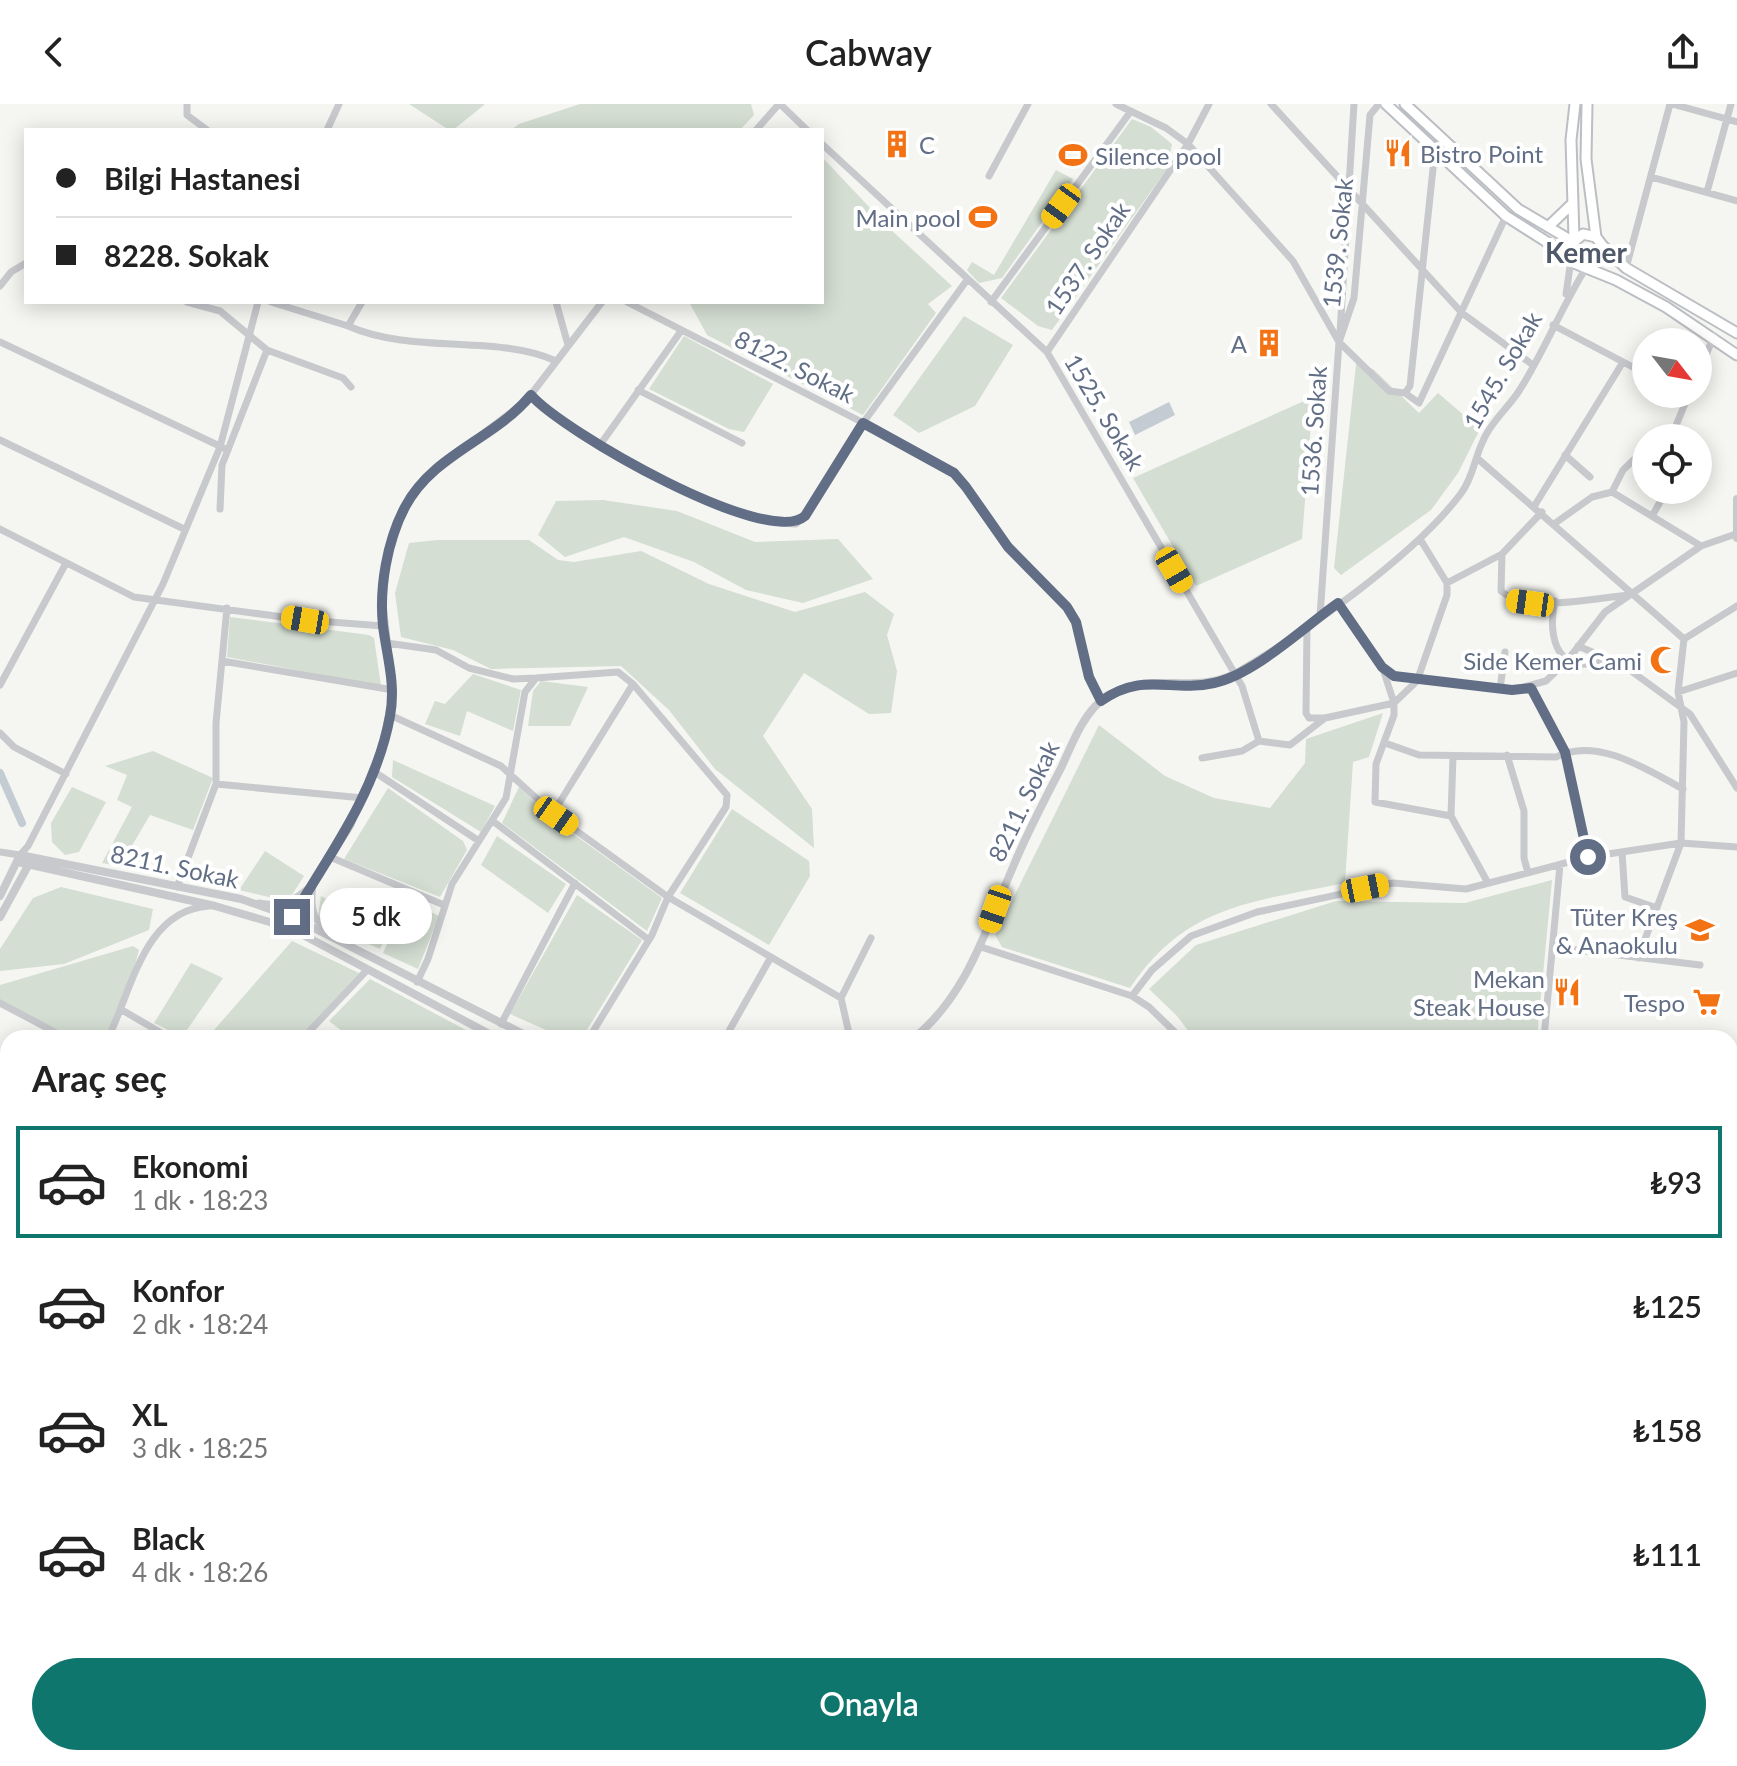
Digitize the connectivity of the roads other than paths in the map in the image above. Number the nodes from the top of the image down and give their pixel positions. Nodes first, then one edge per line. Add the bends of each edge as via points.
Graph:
1 (187, 104) edge
2 (339, 104) edge
3 (779, 104) edge
4 (1028, 104) edge
5 (1116, 104) edge
6 (1147, 104) edge
7 (1209, 104) edge
8 (1271, 104) edge
9 (1354, 104) edge
10 (1379, 104) edge
11 (1386, 104) edge
12 (1575, 104) edge
13 (1587, 104) edge
14 (1671, 104) edge
15 (1731, 104) edge
16 (1408, 105) edge
17 (1131, 111) junction
18 (1142, 115) junction
19 (1732, 121) edge
20 (203, 128) edge
21 (328, 128) edge
22 (758, 128) edge
23 (805, 128) edge
24 (1188, 144) junction
25 (824, 146) edge
26 (1435, 150) junction
27 (989, 176) dead end
28 (1651, 177) junction
29 (1347, 190) junction
30 (1707, 192) junction
31 (1737, 201) edge
32 (1573, 203) junction
33 (1362, 207) junction
34 (1506, 216) junction
35 (1548, 227) junction
36 (1573, 239) junction
37 (1599, 241) junction
38 (1570, 258) junction
39 (24, 264) edge
40 (1588, 268) junction
41 (1626, 268) junction
42 (1424, 275) junction
43 (967, 280) junction
44 (0, 286) edge
45 (991, 302) junction
46 (194, 304) edge
47 (257, 304) edge
48 (277, 304) edge
49 (361, 304) edge
50 (557, 304) edge
51 (600, 304) edge
52 (631, 304) edge
53 (1561, 308) junction
54 (1462, 313) junction
55 (1553, 325) junction
56 (348, 326) junction
57 (1735, 328) edge
58 (681, 331) junction
59 (1714, 336) junction
60 (246, 337) junction
61 (1712, 341) edge
62 (0, 342) edge
63 (1339, 342) junction
64 (568, 345) junction
65 (267, 350) junction
66 (1047, 352) junction
67 (1737, 355) edge
68 (556, 361) junction
69 (1623, 362) junction
70 (1533, 365) junction
71 (1632, 367) edge
72 (351, 387) dead end
73 (638, 390) junction
74 (1405, 393) junction
75 (531, 395) junction
76 (863, 423) junction
77 (0, 440) edge
78 (742, 443) dead end
79 (600, 445) junction
80 (224, 448) junction
81 (1565, 455) junction
82 (1477, 458) junction
83 (1632, 461) edge
84 (1590, 477) dead end
85 (1612, 492) junction
86 (1737, 499) edge
87 (1659, 504) edge
88 (1535, 505) junction
89 (220, 509) dead end
90 (1542, 512) junction
91 (1652, 516) junction
92 (1554, 524) junction
93 (0, 529) edge
94 (184, 529) junction
95 (1736, 536) edge
96 (1420, 539) junction
97 (1701, 546) junction
98 (1502, 554) junction
99 (66, 563) junction
100 (1447, 583) junction
101 (1631, 595) junction
102 (155, 601) junction
103 (1555, 601) junction
104 (1338, 603) junction
105 (1737, 606) edge
106 (227, 608) junction
107 (1320, 616) junction
108 (383, 626) junction
109 (1307, 626) junction
110 (1684, 639) junction
111 (387, 643) junction
112 (1578, 646) junction
113 (1505, 652) dead end
114 (1605, 658) junction
115 (222, 661) junction
116 (1567, 661) junction
117 (1382, 667) junction
118 (1737, 673) edge
119 (1234, 674) junction
120 (536, 678) junction
121 (1417, 681) junction
122 (633, 684) junction
123 (0, 685) edge
124 (1531, 688) junction
125 (1500, 689) junction
126 (393, 690) junction
127 (1678, 692) junction
128 (1101, 701) junction
129 (1394, 703) junction
130 (1680, 706) junction
131 (390, 715) junction
132 (1325, 718) junction
133 (0, 733) edge
134 (1259, 741) junction
135 (1385, 743) junction
136 (1565, 752) junction
137 (1507, 755) junction
138 (1453, 756) junction
139 (1202, 758) dead end
140 (373, 771) junction
141 (66, 774) junction
142 (513, 775) junction
143 (216, 784) junction
144 (1737, 788) edge
145 (1683, 789) junction
146 (363, 798) junction
147 (553, 813) junction
148 (1451, 816) junction
149 (494, 822) junction
150 (479, 841) junction
151 (1681, 843) junction
152 (28, 846) junction
153 (1737, 847) edge
154 (1622, 852) junction
155 (2, 853) edge
156 (330, 857) junction
157 (1588, 857) junction
158 (19, 858) junction
159 (30, 861) junction
160 (1560, 865) junction
161 (1528, 873) junction
162 (313, 883) junction
163 (575, 883) junction
164 (1488, 883) junction
165 (177, 887) junction
166 (0, 896) edge
167 (668, 897) junction
168 (241, 899) junction
169 (444, 905) junction
170 (215, 906) junction
171 (1657, 908) junction
172 (0, 917) edge
173 (292, 917) junction
174 (871, 938) dead end
175 (649, 940) junction
176 (338, 941) junction
177 (981, 947) junction
178 (1553, 947) junction
179 (771, 957) junction
180 (1638, 958) junction
181 (1700, 965) dead end
182 (367, 970) junction
183 (417, 982) junction
184 (1132, 996) junction
185 (841, 998) junction
186 (0, 1003) edge
187 (122, 1010) junction
188 (501, 1024) junction
189 (51, 1030) edge
190 (112, 1030) edge
191 (156, 1030) edge
192 (311, 1030) edge
193 (482, 1030) edge
194 (514, 1030) edge
195 (594, 1030) edge
196 (730, 1030) edge
197 (848, 1030) edge
198 (924, 1030) edge
199 (1173, 1030) edge
200 (1545, 1030) edge

1 - 20 street via 192,123
2 - 21 street
3 - 22 street
3 - 23 street
4 - 27 street
5 - 17 street, 1536. Sokak
6 - 18 street
7 - 24 street, 1537. Sokak
8 - 29 street
9 - 29 street, 1539. Sokak
10 - 33 street, 1539. Sokak via 1370,115
11 - 26 main road
12 - 32 main road
13 - 37 main road via 1586,159
14 - 19 street
14 - 28 street
15 - 19 street
16 - 35 main road via 1518,209
17 - 18 street, 1536. Sokak
17 - 45 street
18 - 24 street, 1536. Sokak
19 - 30 street
24 - 63 street, 1536. Sokak via 1293,261
24 - 66 street, 1537. Sokak
25 - 43 street, 1525. Sokak
26 - 34 main road
26 - 42 street
28 - 30 street
28 - 41 street
29 - 33 street
29 - 63 street, 1539. Sokak
30 - 31 street
32 - 35 main road
32 - 36 main road
33 - 42 street
33 - 63 street, 1539. Sokak via 1354,298
34 - 38 main road
34 - 54 street
35 - 36 main road
36 - 37 main road via 1588,234
36 - 38 main road
37 - 40 main road via 1599,261
37 - 41 main road
38 - 40 main road
38 - 53 street
39 - 44 street
40 - 53 street
40 - 59 main road
41 - 57 main road
42 - 54 street
42 - 74 street
43 - 45 street, 1525. Sokak
43 - 76 street
45 - 66 street, 1525. Sokak
46 - 60 street via 220,311
47 - 60 street
48 - 56 street
49 - 56 street
50 - 64 street
51 - 64 street
52 - 58 street, 8122. Sokak
53 - 55 street, 1545. Sokak
54 - 70 street
54 - 74 street via 1419,403
55 - 69 street
55 - 70 street, 1545. Sokak
56 - 68 street via 382,339
58 - 73 street
58 - 76 street, 8122. Sokak
59 - 61 street
59 - 67 main road
60 - 65 street
60 - 80 street
62 - 80 street
63 - 74 street via 1389,391
63 - 107 street, 1536. Sokak
64 - 68 street
65 - 72 street via 343,378
65 - 80 street
66 - 119 street, 1525. Sokak
68 - 75 street
69 - 71 street
69 - 81 street
70 - 82 street, 1545. Sokak via 1483,439
73 - 78 street
73 - 79 street
75 - 79 street
75 - 108 street via 455,452 414,491 387,560
76 - 79 street via 796,524 762,520 708,502
76 - 128 street, 8122. Sokak via 954,473 966,487 1008,547 1067,607
77 - 94 street
80 - 89 street
80 - 94 street
81 - 84 street
81 - 88 street
82 - 88 street
82 - 96 street, 1545. Sokak via 1465,487
83 - 85 street
85 - 91 street
85 - 92 street via 1592,497
86 - 95 street
87 - 91 street
88 - 90 street
90 - 92 street
90 - 98 street
91 - 97 street
92 - 101 street
93 - 99 street
94 - 102 street
95 - 97 street
96 - 100 street
96 - 104 street, 1545. Sokak
97 - 101 street
98 - 100 street
98 - 103 street via 1501,591 1512,601
99 - 102 street via 134,597
99 - 123 street
100 - 121 street
101 - 103 street
101 - 110 street
101 - 112 street via 1605,612
102 - 106 street
102 - 141 street
103 - 116 street via 1558,652
104 - 107 street, 1545. Sokak
104 - 117 street
105 - 110 street
106 - 108 street
106 - 115 street
107 - 109 street, 1545. Sokak
108 - 111 street
109 - 119 street, 1545. Sokak
109 - 132 street via 1306,713 1315,720
110 - 127 street
111 - 120 street via 436,650 469,668 513,679
111 - 126 street
112 - 114 street
112 - 116 street
113 - 125 street
114 - 116 street via 1589,666
114 - 130 street
115 - 126 street
115 - 143 street
116 - 124 street
117 - 121 street
117 - 129 street
118 - 127 street
119 - 128 street, 8211. Sokak via 1198,685 1137,683
119 - 134 street, 1525. Sokak
120 - 122 street via 618,672
120 - 142 street via 525,692
121 - 125 street
121 - 129 street
122 - 147 street
122 - 167 street via 727,795 726,807
124 - 125 street
124 - 136 street
126 - 131 street
127 - 130 street
128 - 177 street, 8211. Sokak via 1075,739 1018,854
129 - 132 street
129 - 135 street
130 - 144 street
130 - 145 street
131 - 140 street
131 - 142 street
132 - 134 street via 1290,745
133 - 141 street via 14,747
134 - 139 street via 1242,751
135 - 138 street via 1419,755
135 - 148 street via 1376,764 1375,802
136 - 137 street via 1556,757
136 - 145 street via 1623,759
136 - 157 street
137 - 138 street
137 - 161 street via 1524,811
138 - 148 street
140 - 146 street
140 - 150 street
141 - 152 street
142 - 147 street
142 - 149 street
143 - 146 street
143 - 165 street
145 - 151 street
146 - 156 street
147 - 167 street
148 - 164 street
149 - 150 street
149 - 163 street
150 - 169 street
151 - 153 street
151 - 154 street
151 - 171 street
152 - 158 street
152 - 159 street
154 - 157 street
154 - 171 street via 1625,897
155 - 158 street
156 - 162 street
156 - 169 street
157 - 160 street
158 - 159 street
158 - 166 street
159 - 165 street, 8211. Sokak
159 - 170 street
159 - 172 street
160 - 161 street
160 - 178 street
161 - 164 street
162 - 168 street via 294,901 274,906
162 - 173 street
162 - 176 street via 310,905 317,923
163 - 175 street
163 - 188 street
164 - 184 street via 1466,889 1393,883 1211,926 1174,949
165 - 168 street, 8211. Sokak
167 - 175 street
167 - 179 street
168 - 173 street, 8211. Sokak
169 - 183 street
170 - 182 street via 290,928
170 - 187 street via 188,908 152,937
171 - 180 street
173 - 176 street, 8211. Sokak
174 - 185 street
175 - 195 street
176 - 183 street, 8211. Sokak
177 - 184 street
177 - 198 street, 8211. Sokak via 936,1020
178 - 180 street
178 - 200 street
179 - 185 street
179 - 196 street
180 - 181 street
182 - 192 street
182 - 193 street
183 - 188 street, 8211. Sokak
184 - 199 street
185 - 197 street
186 - 189 street
187 - 190 street
187 - 191 street
188 - 194 street, 8211. Sokak

